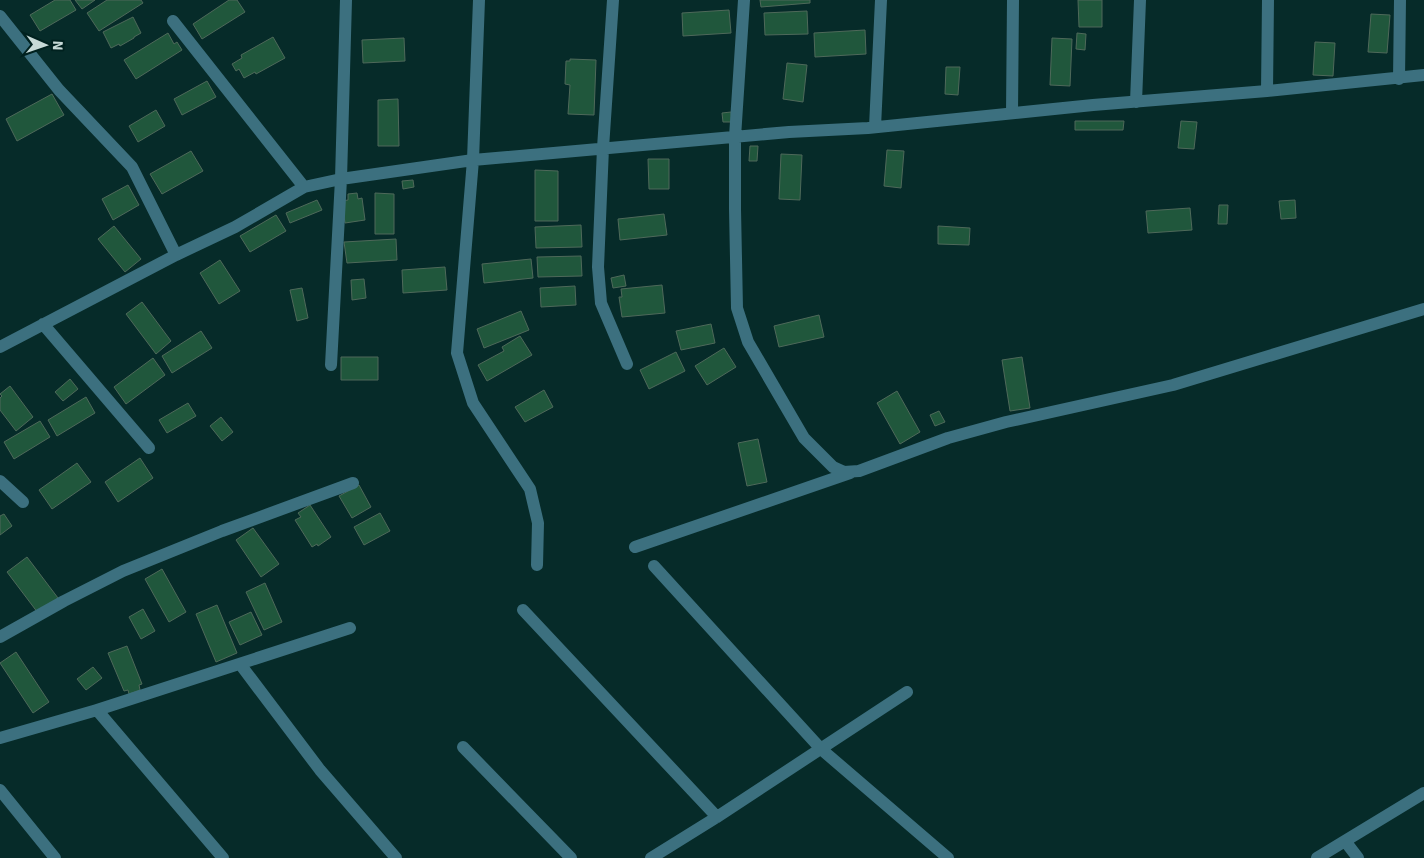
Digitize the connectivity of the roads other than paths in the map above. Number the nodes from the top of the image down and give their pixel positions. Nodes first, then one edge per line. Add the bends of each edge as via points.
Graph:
1 (346, 0) edge
2 (479, 0) edge
3 (613, 0) edge
4 (744, 0) edge
5 (881, 0) edge
6 (1013, 0) edge
7 (1140, 0) edge
8 (1268, 0) edge
9 (1400, 0) edge
10 (0, 16) edge
11 (173, 21) dead end
12 (1424, 75) edge
13 (1399, 79) junction
14 (1267, 91) junction
15 (1136, 102) junction
16 (1012, 113) junction
17 (875, 126) junction
18 (735, 137) junction
19 (603, 148) junction
20 (473, 160) junction
21 (341, 179) junction
22 (304, 187) junction
23 (176, 255) junction
24 (1424, 309) edge
25 (42, 324) junction
26 (0, 347) edge
27 (627, 364) dead end
28 (331, 365) dead end
29 (149, 448) dead end
30 (852, 472) junction
31 (0, 482) edge
32 (353, 482) dead end
33 (23, 502) dead end
34 (635, 547) dead end
35 (537, 565) dead end
36 (654, 566) dead end
37 (523, 610) dead end
38 (350, 628) dead end
39 (0, 638) edge
40 (240, 664) junction
41 (907, 692) dead end
42 (97, 710) junction
43 (0, 738) edge
44 (463, 746) dead end
45 (821, 749) junction
46 (0, 790) edge
47 (1424, 793) edge
48 (717, 817) junction
49 (1345, 841) junction
50 (55, 858) edge
51 (223, 858) edge
52 (396, 858) edge
53 (571, 858) edge
54 (651, 858) edge
55 (948, 858) edge
56 (1317, 858) edge
57 (1358, 858) edge

1 - 21 street
2 - 20 street
3 - 19 street
4 - 18 street
5 - 17 street
6 - 16 street
7 - 15 street
8 - 14 street
9 - 13 street
10 - 23 street via 59,90 132,166
11 - 22 street
12 - 13 street
13 - 14 street
14 - 15 street
15 - 16 street
16 - 17 street
17 - 18 street
18 - 19 street
18 - 30 street via 738,308 748,342 804,438 833,467
19 - 20 street
19 - 27 street via 598,267 601,303
20 - 21 street
20 - 35 street via 457,353 473,403 530,489 538,523
21 - 22 street
21 - 28 street
22 - 23 street via 235,227
23 - 25 street
24 - 30 street via 1173,385 948,438
25 - 26 street
25 - 29 street
30 - 34 street
31 - 33 street
32 - 39 street via 123,571
36 - 45 street
37 - 48 street
38 - 40 street
40 - 42 street
40 - 52 street via 320,770
41 - 45 street
42 - 43 street
42 - 51 street
44 - 53 street
45 - 48 street
45 - 55 street
46 - 50 street
47 - 49 street
48 - 54 street
49 - 56 street
49 - 57 street

